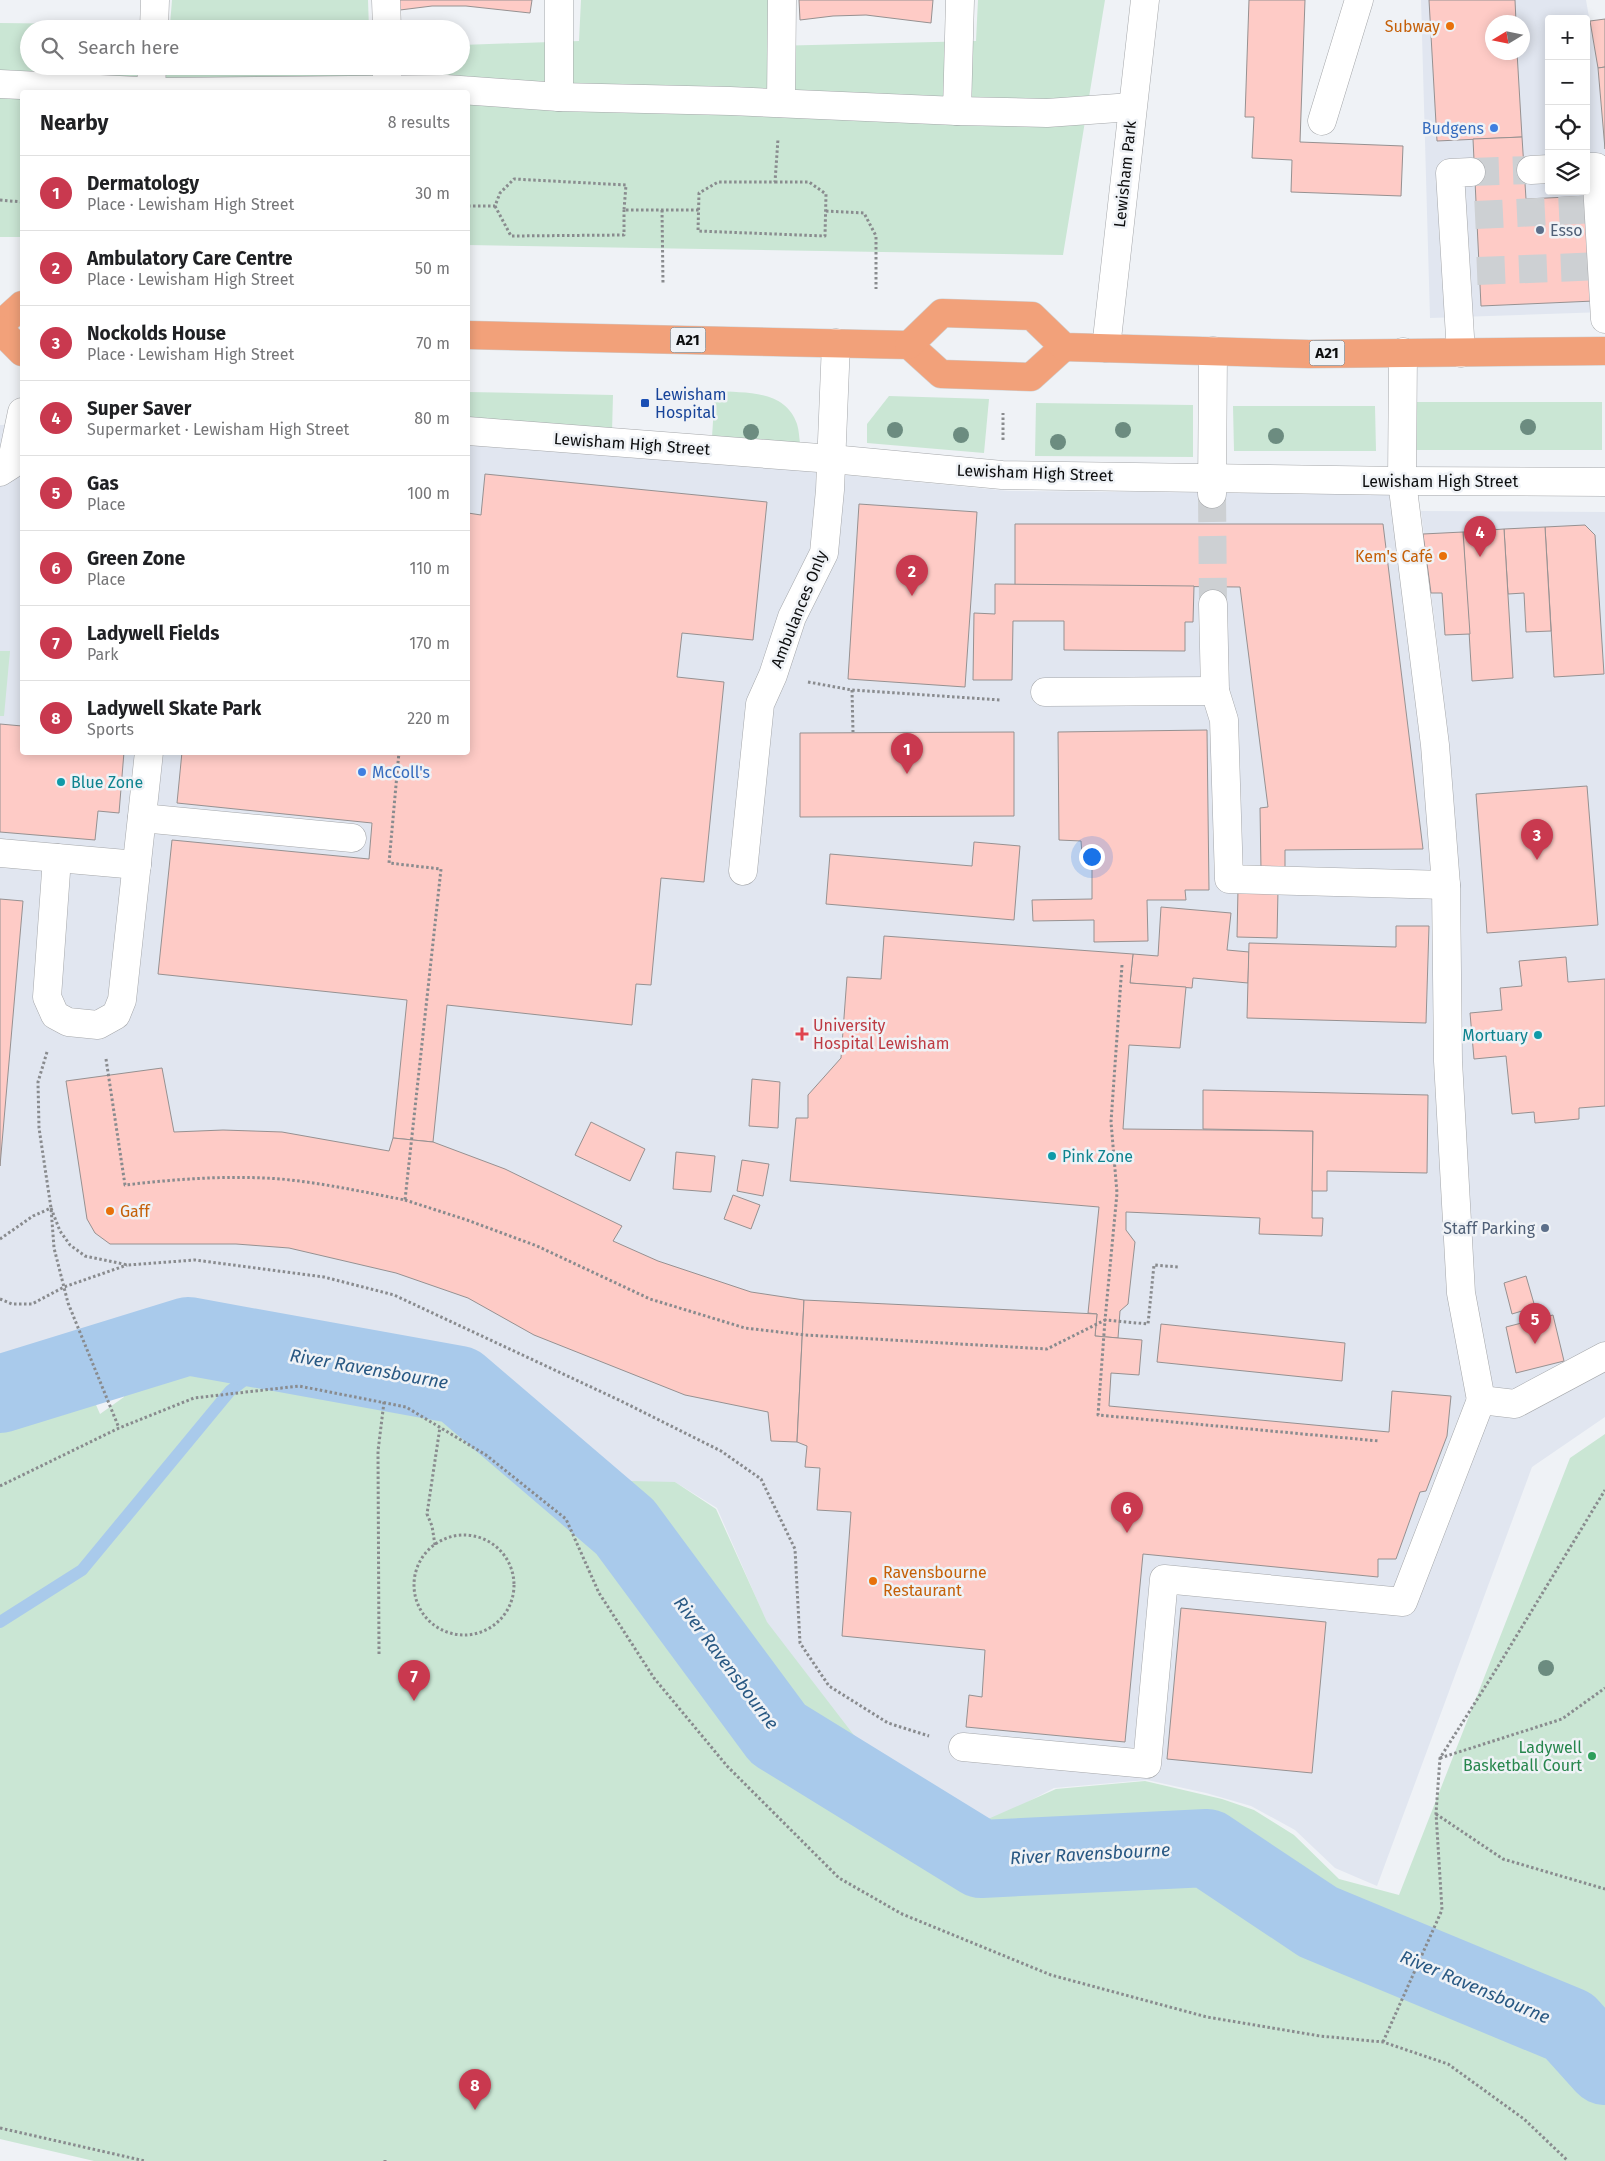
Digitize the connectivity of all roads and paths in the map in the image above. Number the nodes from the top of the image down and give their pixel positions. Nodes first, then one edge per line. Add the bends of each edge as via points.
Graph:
1 (155, 0) edge
2 (386, 0) edge
3 (560, 0) edge
4 (782, 0) edge
5 (960, 0) edge
6 (1145, 0) edge
7 (1359, 0) edge
8 (154, 20) edge
9 (387, 20) edge
10 (387, 78) edge
11 (152, 79) edge
12 (0, 84) edge
13 (460, 90) edge
14 (470, 91) edge
15 (559, 97) junction
16 (781, 103) junction
17 (1132, 107) junction
18 (957, 111) junction
19 (1322, 121) dead end
20 (1590, 167) edge
21 (1471, 172) tunnel mouth
22 (775, 182) junction
23 (0, 200) edge
24 (20, 202) edge
25 (470, 206) edge
26 (495, 206) junction
27 (624, 210) junction
28 (662, 210) junction
29 (699, 210) junction
30 (826, 211) junction
31 (663, 284) dead end
32 (876, 289) dead end
33 (20, 307) edge
34 (1605, 319) edge
35 (0, 325) edge
36 (0, 330) edge
37 (470, 335) edge
38 (836, 344) junction
39 (910, 344) junction
40 (1064, 347) junction
41 (1106, 348) junction
42 (20, 350) edge
43 (1213, 351) junction
44 (1605, 351) edge
45 (1404, 352) junction
46 (1461, 353) junction
47 (1003, 411) dead end
48 (20, 422) edge
49 (470, 431) edge
50 (832, 459) junction
51 (0, 472) edge
52 (1002, 475) junction
53 (1402, 481) junction
54 (1605, 482) edge
55 (1212, 486) junction
56 (1214, 604) tunnel mouth
57 (773, 675) junction
58 (852, 690) junction
59 (1215, 691) junction
60 (1045, 692) dead end
61 (1001, 700) dead end
62 (853, 732) dead end
63 (149, 755) edge
64 (399, 755) edge
65 (142, 818) junction
66 (352, 838) dead end
67 (0, 853) edge
68 (57, 858) junction
69 (137, 864) junction
70 (743, 871) dead end
71 (1446, 885) junction
72 (1122, 966) dead end
73 (56, 1015) junction
74 (108, 1075) dead end
75 (406, 1200) junction
76 (51, 1208) junction
77 (0, 1240) edge
78 (128, 1265) junction
79 (1178, 1267) dead end
80 (64, 1287) junction
81 (0, 1299) edge
82 (1105, 1320) junction
83 (1605, 1356) edge
84 (1481, 1400) junction
85 (384, 1402) junction
86 (119, 1428) junction
87 (440, 1428) junction
88 (1378, 1441) dead end
89 (0, 1486) edge
90 (1605, 1490) edge
91 (435, 1545) junction
92 (378, 1654) dead end
93 (1605, 1688) edge
94 (963, 1747) joint
95 (1440, 1758) junction
96 (1436, 1814) junction
97 (1605, 1889) edge
98 (1383, 2042) junction
99 (0, 2128) edge
100 (145, 2161) edge
101 (1568, 2161) edge

1 - 8 street
2 - 9 street
3 - 15 street
4 - 16 street
5 - 18 street
6 - 17 street, Lewisham Park
7 - 19 street
10 - 11 street
10 - 13 street
11 - 12 street
14 - 15 street
15 - 16 street
16 - 18 street
16 - 22 path
17 - 18 street via 1047,113
17 - 41 street, Lewisham Park
20 - 34 street via 1596,167
21 - 46 street via 1450,173 1464,216 1467,272
22 - 29 path via 718,182 699,193
22 - 30 path via 809,182 826,194
23 - 24 path
25 - 26 path
26 - 27 path via 500,193 514,179 626,184
26 - 27 path via 511,236 624,235
27 - 28 path
28 - 29 path
28 - 31 path
29 - 30 path via 698,231 826,236
30 - 32 path via 864,213 876,236
33 - 35 highway
36 - 42 highway
37 - 38 highway, A21
38 - 39 highway, A21
38 - 50 street, Ambulances Only
39 - 40 highway via 941,374 1031,377
39 - 40 highway via 942,313 1032,316
40 - 41 highway, A21
41 - 43 highway, A21
43 - 45 highway, A21
43 - 55 street
44 - 46 highway, A21
45 - 46 highway, A21
45 - 53 street
47 - 52 path
48 - 51 street via 11,465
49 - 50 street, Lewisham High Street
50 - 52 street, Lewisham High Street
50 - 57 street, Ambulances Only via 824,553 792,617
52 - 55 street, Lewisham High Street
53 - 54 street, Lewisham High Street
53 - 55 street, Lewisham High Street
53 - 71 street via 1435,745
56 - 59 street
57 - 58 path
57 - 70 street, Ambulances Only via 760,704
58 - 61 path
58 - 62 path
59 - 60 street
59 - 71 street via 1224,720 1228,879
63 - 65 street
64 - 75 path via 389,863 441,869
65 - 66 street
65 - 69 street
67 - 68 street
68 - 69 street
68 - 73 street via 47,997
69 - 73 street via 122,1000 116,1015 98,1025 68,1022
71 - 84 street via 1448,1061 1461,1293
72 - 82 path via 1111,1122 1117,1193
73 - 76 path via 38,1082 39,1128
74 - 75 path via 125,1185 222,1177 280,1179
75 - 82 path via 537,1246 650,1299 745,1328 806,1335 1047,1349
76 - 77 path via 33,1216
76 - 78 path via 60,1231 70,1245 85,1256
76 - 80 path via 54,1248
78 - 80 path
78 - 94 path via 195,1260 324,1276 394,1295 721,1451 761,1479 795,1549 800,1643 829,1686 888,1723
79 - 82 path via 1154,1265 1148,1324
80 - 81 path via 32,1304 12,1304
80 - 86 path
82 - 88 path via 1098,1415
83 - 84 street via 1515,1404
84 - 94 street via 1403,1602 1164,1579 1147,1764
85 - 86 path via 299,1386 194,1398
85 - 87 path via 406,1407
85 - 92 path via 378,1451
86 - 89 path
87 - 91 path via 426,1514
87 - 98 path via 486,1455 566,1519 599,1593 654,1678 727,1766 838,1878 902,1914 1051,1975 1207,2016 1320,2036
90 - 95 path
91 - 91 path via 420,1561 415,1576 414,1592 419,1607 442,1630 473,1634 488,1629 510,1606 514,1589 512,1572 505,1556 494,1544 478,1536 461,1534 445,1538
93 - 95 path via 1562,1719
95 - 96 path
96 - 97 path via 1503,1859
96 - 98 path via 1442,1910
98 - 101 path via 1448,2064 1524,2119
99 - 100 path

